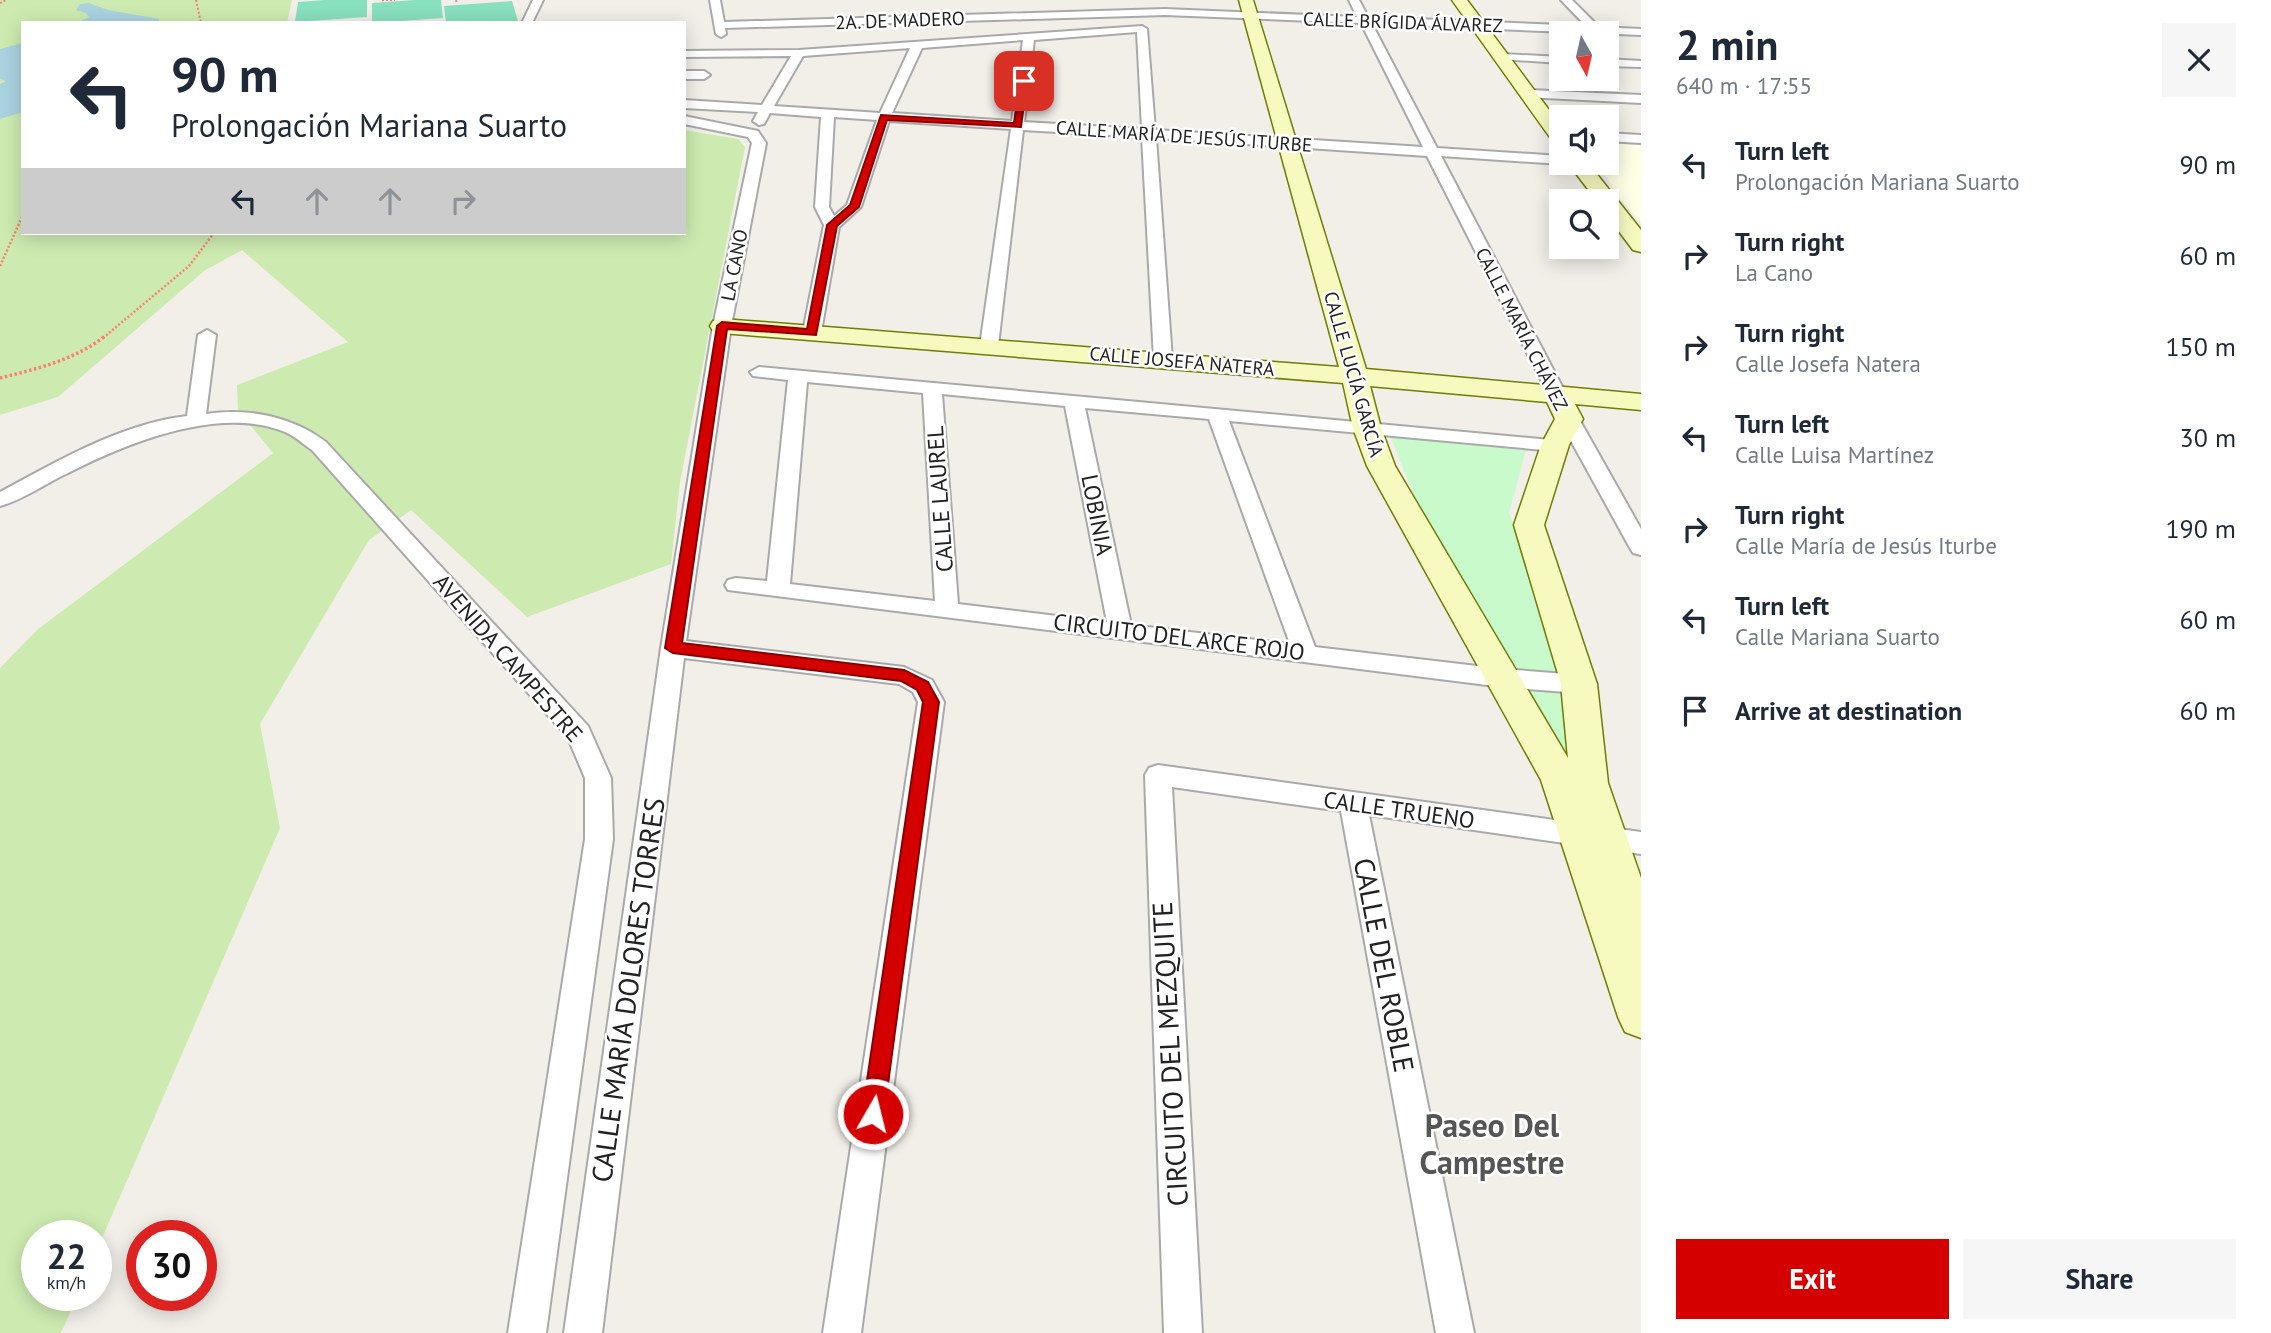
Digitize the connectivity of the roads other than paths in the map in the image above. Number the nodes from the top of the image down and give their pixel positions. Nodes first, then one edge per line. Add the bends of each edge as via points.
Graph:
1 (538, 0) edge
2 (550, 0) edge
3 (715, 0) edge
4 (1156, 0) edge
5 (1354, 0) edge
6 (1459, 0) edge
7 (1566, 0) edge
8 (1248, 8) edge
9 (1165, 12) junction
10 (528, 21) edge
11 (1365, 21) junction
12 (1588, 21) edge
13 (1172, 26) dead end
14 (1478, 26) junction
15 (1549, 28) edge
16 (1619, 31) edge
17 (1641, 32) edge
18 (1029, 36) junction
19 (918, 44) junction
20 (799, 53) junction
21 (686, 54) edge
22 (1503, 57) junction
23 (1549, 59) edge
24 (1619, 63) edge
25 (1641, 64) edge
26 (686, 75) edge
27 (704, 75) dead end
28 (1530, 94) junction
29 (1641, 99) edge
30 (686, 104) edge
31 (765, 109) junction
32 (828, 114) junction
33 (884, 117) junction
34 (686, 120) edge
35 (1549, 121) edge
36 (1018, 125) junction
37 (753, 134) junction
38 (1151, 134) junction
39 (1619, 138) edge
40 (1641, 139) edge
41 (1286, 142) junction
42 (1430, 152) junction
43 (1549, 159) edge
44 (1587, 175) edge
45 (832, 225) junction
46 (1641, 245) edge
47 (722, 326) junction
48 (812, 332) junction
49 (207, 334) dead end
50 (989, 346) junction
51 (1163, 359) junction
52 (759, 372) dead end
53 (798, 376) junction
54 (1355, 376) junction
55 (932, 388) junction
56 (1074, 401) junction
57 (1641, 402) edge
58 (1217, 414) junction
59 (196, 419) junction
60 (1560, 419) junction
61 (1367, 428) junction
62 (0, 499) edge
63 (1641, 548) edge
64 (736, 585) dead end
65 (778, 589) junction
66 (947, 610) junction
67 (1120, 630) junction
68 (673, 648) junction
69 (1305, 652) junction
70 (1503, 677) junction
71 (1579, 684) junction
72 (1158, 775) joint
73 (1353, 804) junction
74 (1608, 838) edge
75 (1641, 932) edge
76 (1641, 1017) edge
77 (527, 1333) edge
78 (583, 1333) edge
79 (842, 1333) edge
80 (1183, 1333) edge
81 (1455, 1333) edge

1 - 2 street
1 - 10 street
3 - 9 street, 2A. DE MADERO via 720,29
4 - 9 street
5 - 11 street, CALLE MARÍA CHÁVEZ
6 - 14 street
7 - 12 street
8 - 9 street, CALLE BRÍGIDA ÁLVAREZ
8 - 11 street, CALLE BRÍGIDA ÁLVAREZ
8 - 41 street, CALLE LUCÍA GARCÍA
9 - 13 street
11 - 14 street, CALLE BRÍGIDA ÁLVAREZ
11 - 42 street, CALLE MARÍA CHÁVEZ
14 - 15 street, CALLE BRÍGIDA ÁLVAREZ
14 - 22 street
16 - 17 street, CALLE BRÍGIDA ÁLVAREZ
18 - 19 street
18 - 36 street
18 - 38 street via 1147,28
19 - 20 street
19 - 33 street
20 - 21 street
20 - 31 street
22 - 23 street
22 - 28 street
24 - 25 street
26 - 27 street
28 - 29 street
28 - 35 street
30 - 31 street, CALLE MARÍA DE JESÚS ITURBE
31 - 32 street, CALLE MARÍA DE JESÚS ITURBE
31 - 37 street
32 - 33 street, CALLE MARÍA DE JESÚS ITURBE
32 - 45 street via 822,207
33 - 36 street, CALLE MARÍA DE JESÚS ITURBE
33 - 45 street via 854,207
34 - 37 street
36 - 38 street, CALLE MARÍA DE JESÚS ITURBE
36 - 50 street
37 - 47 street, LA CANO via 758,143
38 - 41 street, CALLE MARÍA DE JESÚS ITURBE
38 - 51 street
39 - 40 street
41 - 42 street, CALLE MARÍA DE JESÚS ITURBE
41 - 54 street, CALLE LUCÍA GARCÍA
42 - 43 street, CALLE MARÍA DE JESÚS ITURBE
42 - 60 street, CALLE MARÍA CHÁVEZ
44 - 46 street
45 - 48 street
47 - 48 street, CALLE JOSEFA NATERA
47 - 68 street, LA CANO
48 - 50 street, CALLE JOSEFA NATERA
49 - 59 street
50 - 51 street, CALLE JOSEFA NATERA
51 - 54 street, CALLE JOSEFA NATERA
52 - 53 street
53 - 55 street
53 - 65 street
54 - 60 street, CALLE JOSEFA NATERA
54 - 61 street, CALLE LUCÍA GARCÍA
55 - 56 street
55 - 66 street, CALLE LAUREL
56 - 58 street
56 - 67 street, LOBINIA
57 - 60 street, CALLE JOSEFA NATERA
58 - 61 street
58 - 69 street
59 - 62 street, AVENIDA CAMPESTRE via 101,448
59 - 77 street, AVENIDA CAMPESTRE via 267,420 298,430 319,446 579,733 598,778 599,839
60 - 61 street
60 - 63 street
60 - 71 street, CALLE MARÍA CHÁVEZ via 1529,525
61 - 70 street, CALLE LUCÍA GARCÍA via 1381,466
64 - 65 street, CIRCUITO DEL ARCE ROJO
65 - 66 street, CIRCUITO DEL ARCE ROJO
66 - 67 street, CIRCUITO DEL ARCE ROJO
67 - 69 street, CIRCUITO DEL ARCE ROJO
68 - 78 street, CALLE MARÍA DOLORES TORRES
68 - 79 street via 904,676 923,686 931,702
69 - 70 street, CIRCUITO DEL ARCE ROJO
70 - 71 street, CIRCUITO DEL ARCE ROJO
70 - 74 street, CALLE LUCÍA GARCÍA via 1560,779
71 - 74 street, CALLE MARÍA CHÁVEZ via 1589,783
72 - 73 street, CALLE TRUENO
72 - 80 street, CIRCUITO DEL MEZQUITE
73 - 74 street, CALLE TRUENO
73 - 81 street, CALLE DEL ROBLE
74 - 75 street
74 - 76 street

